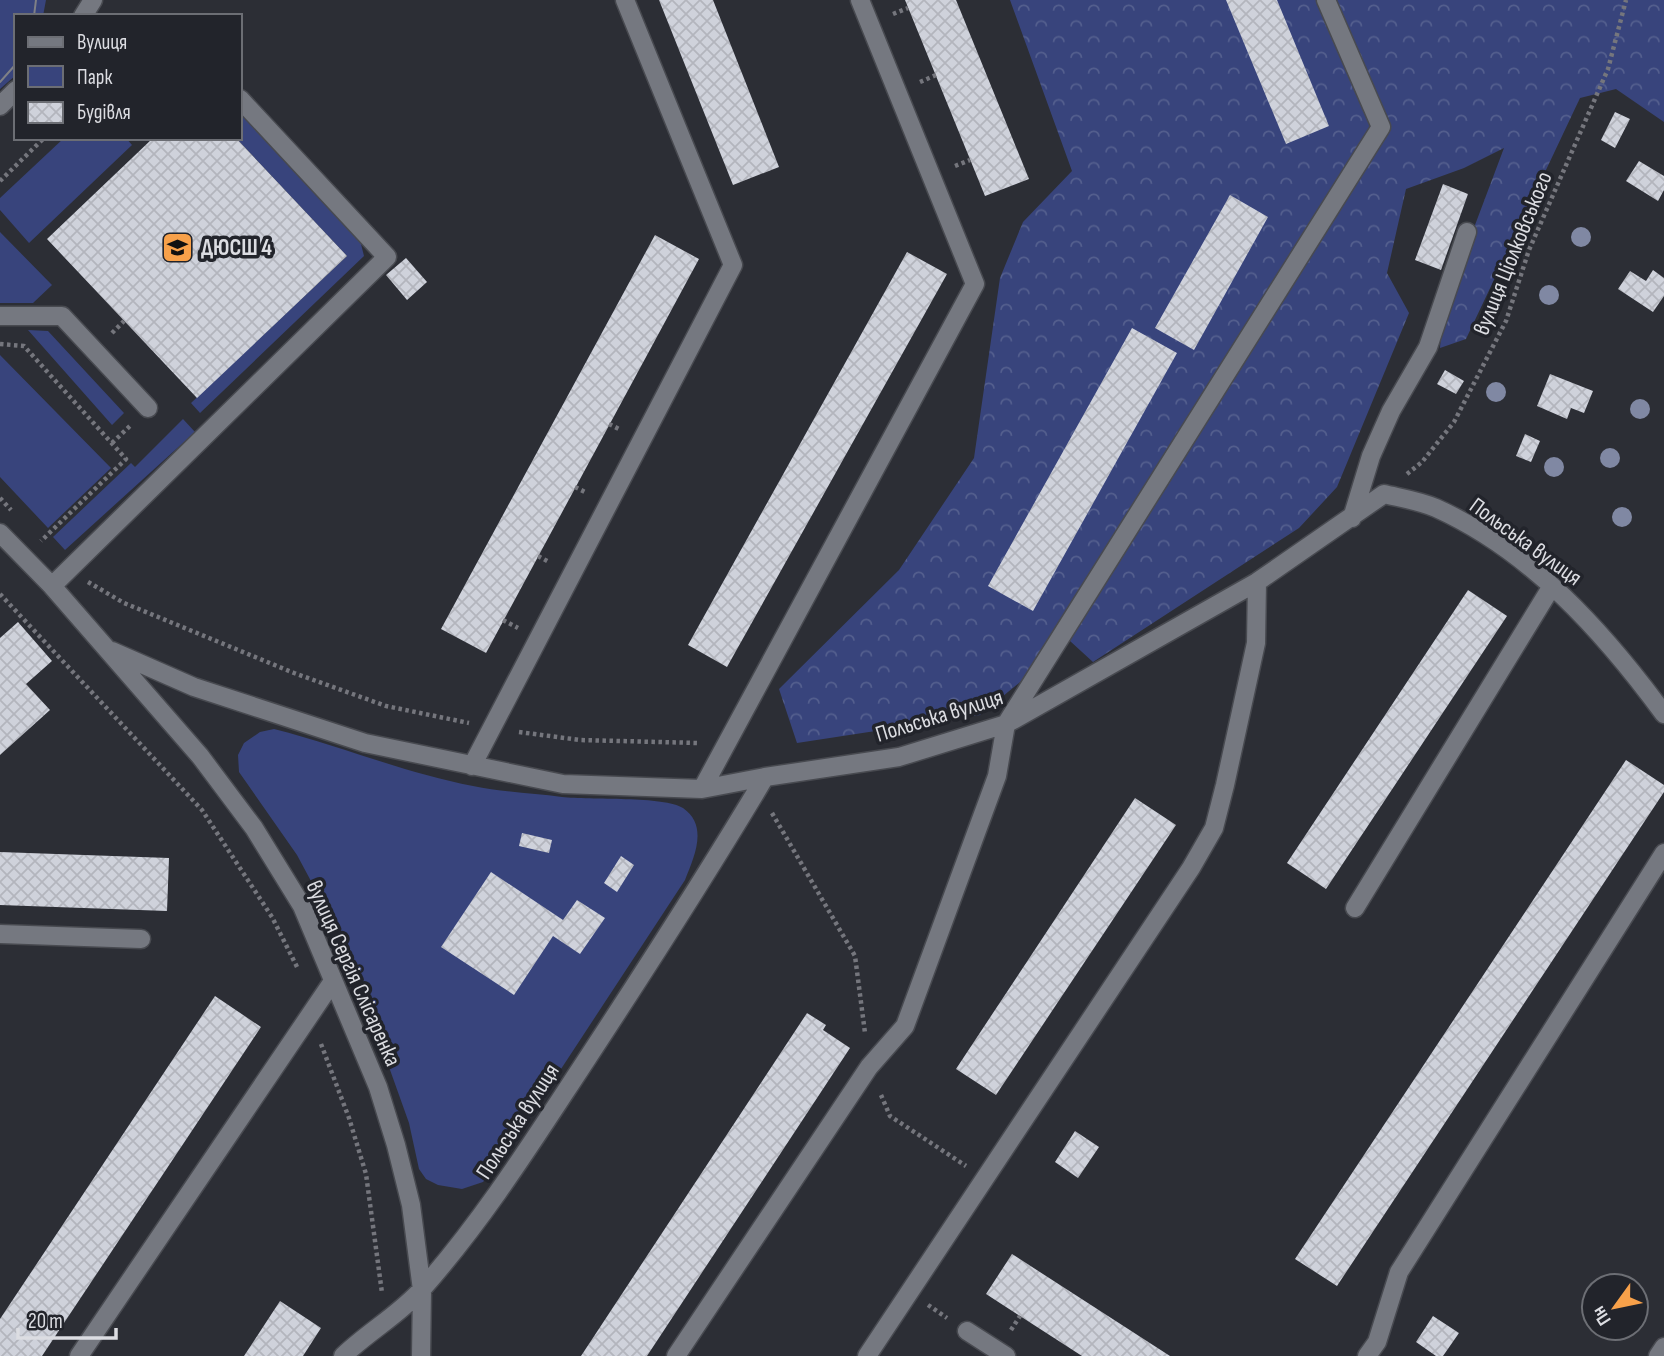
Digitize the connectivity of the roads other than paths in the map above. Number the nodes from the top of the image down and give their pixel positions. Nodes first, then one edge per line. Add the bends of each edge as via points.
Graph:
1 (625, 0) edge
2 (860, 0) edge
3 (1326, 0) edge
4 (14, 92) edge
5 (242, 101) edge
6 (0, 106) edge
7 (1467, 232) dead end
8 (0, 316) edge
9 (148, 408) dead end
10 (1352, 518) junction
11 (2, 537) edge
12 (1257, 582) junction
13 (52, 586) junction
14 (1552, 586) junction
15 (106, 648) junction
16 (1664, 714) edge
17 (1006, 724) junction
18 (472, 766) junction
19 (765, 777) junction
20 (702, 789) junction
21 (1664, 853) edge
22 (1355, 908) dead end
23 (0, 934) edge
24 (141, 939) dead end
25 (333, 981) junction
26 (422, 1290) junction
27 (967, 1331) road end
28 (1664, 1347) edge
29 (79, 1356) edge
30 (343, 1356) edge
31 (421, 1356) edge
32 (676, 1356) edge
33 (867, 1356) edge
34 (1006, 1356) edge
35 (1367, 1356) edge
36 (1658, 1356) edge

1 - 18 street via 733,265
2 - 20 street via 975,284
3 - 17 street via 1381,127
4 - 6 street
5 - 13 street via 387,257
7 - 10 street via 1428,348 1391,411
8 - 9 street via 62,316
10 - 12 street, Польська вулиця
10 - 14 street, Польська вулиця via 1384,494 1434,507 1479,531
11 - 13 street, вулиця Сергія Слісаренка
12 - 17 street, Польська вулиця
12 - 33 street via 1256,643 1214,828
13 - 15 street, вулиця Сергія Слісаренка
14 - 16 street, Польська вулиця via 1593,625
14 - 22 street
15 - 18 street, вулиця Сергія Слісаренка via 194,687 340,735
15 - 25 street, вулиця Сергія Слісаренка via 200,756 254,828 302,906
17 - 19 street, Польська вулиця via 899,757
17 - 32 street via 997,776 905,1026 869,1068
18 - 20 street, вулиця Сергія Слісаренка via 564,784
19 - 20 street, вулиця Сергія Слісаренка
19 - 26 street, Польська вулиця via 687,906 488,1209
21 - 35 street via 1399,1272 1377,1342
23 - 24 street
25 - 26 street, вулиця Сергія Слісаренка via 396,1145 411,1205
25 - 29 street
26 - 30 street, Польська вулиця
26 - 31 street
27 - 34 street
28 - 36 street

